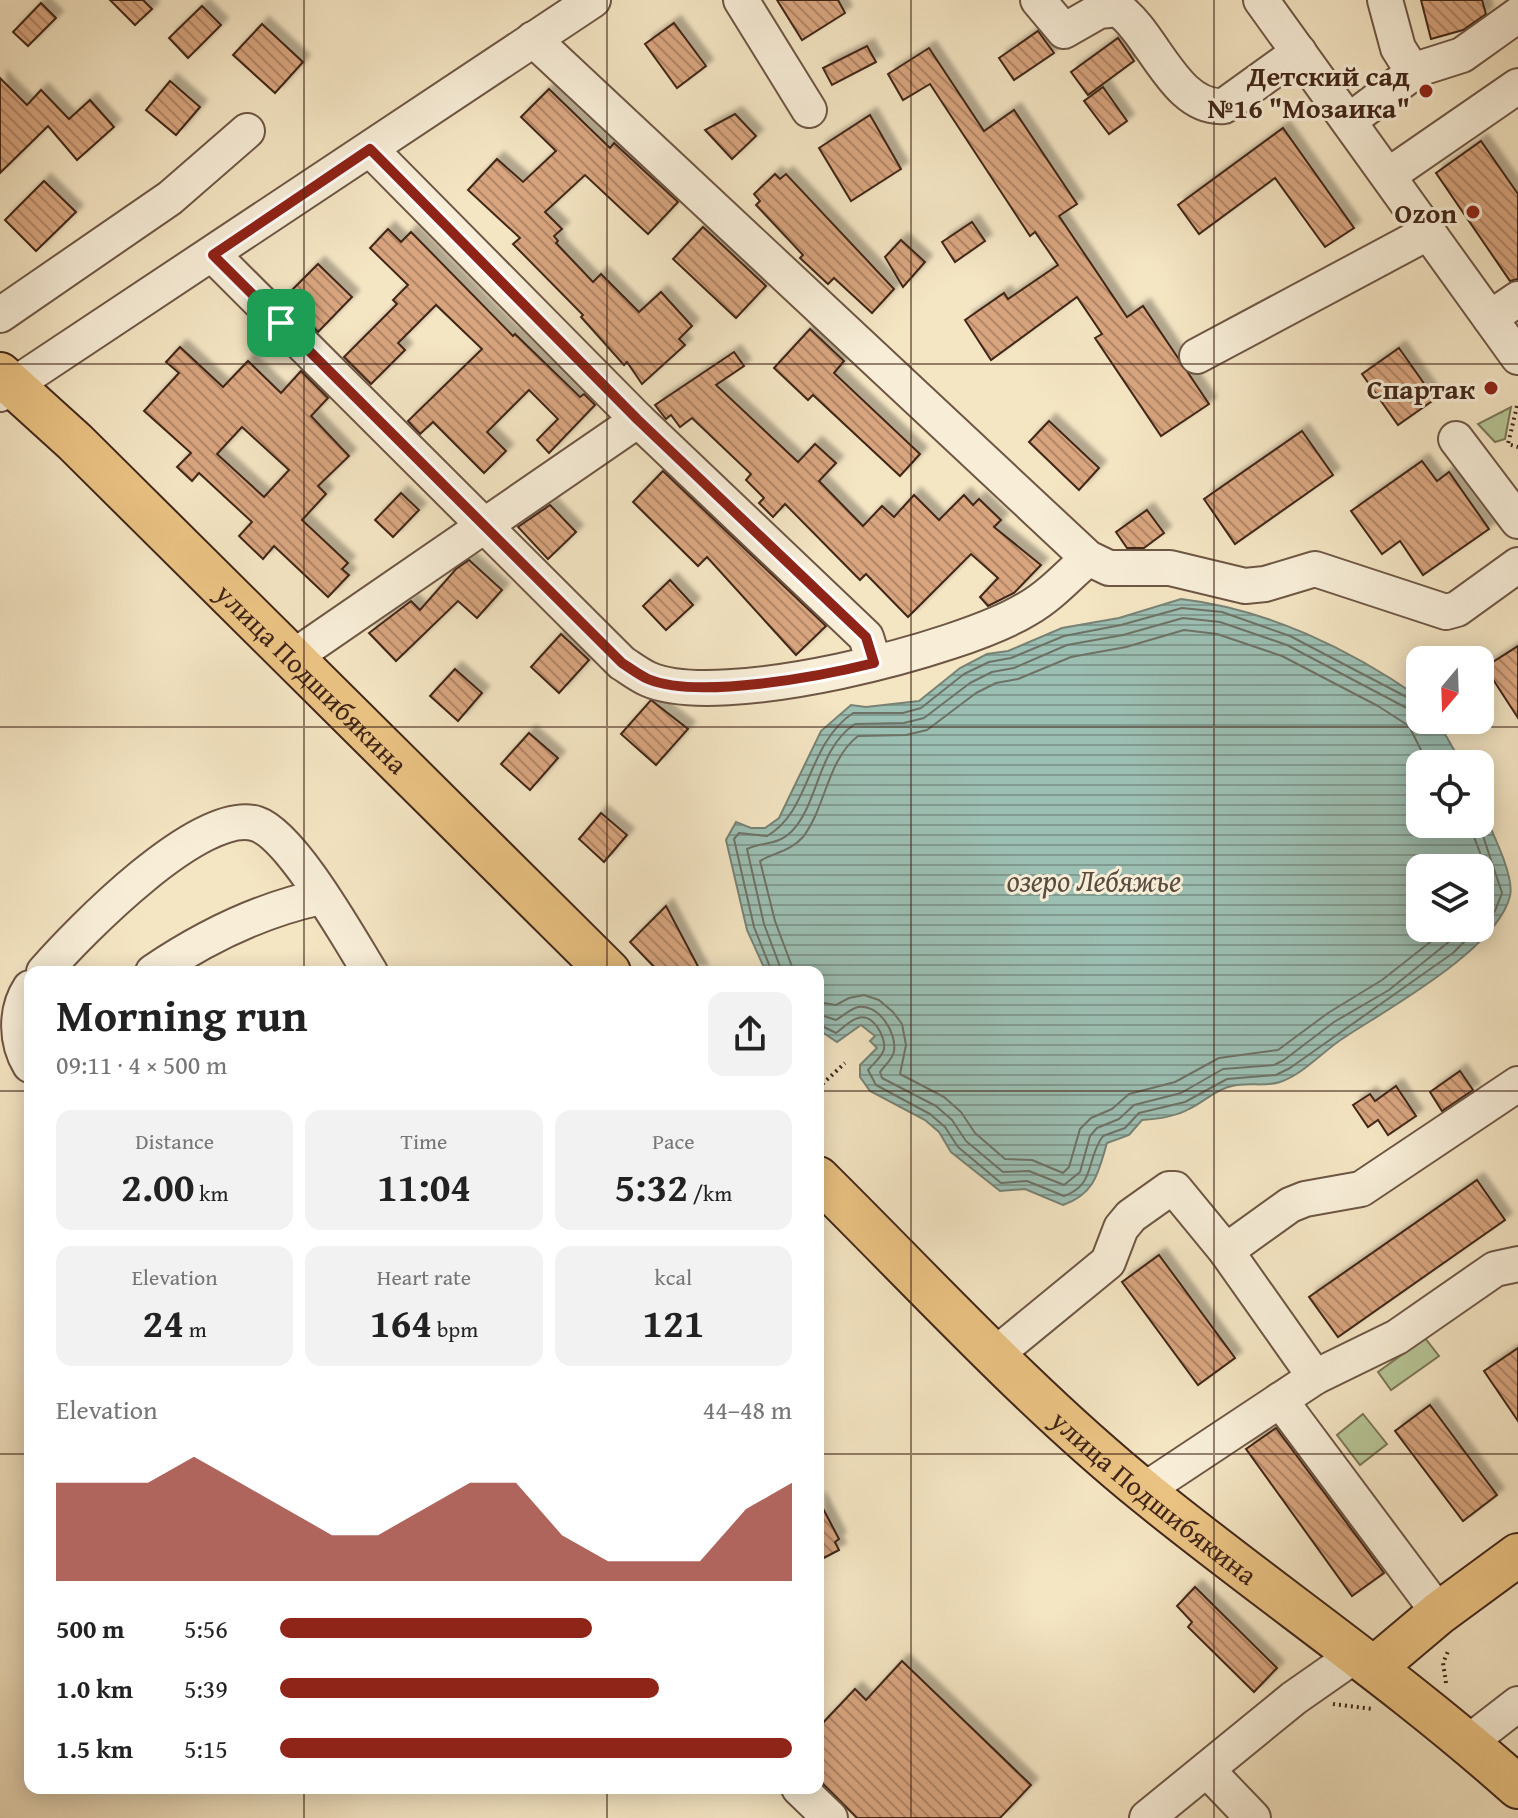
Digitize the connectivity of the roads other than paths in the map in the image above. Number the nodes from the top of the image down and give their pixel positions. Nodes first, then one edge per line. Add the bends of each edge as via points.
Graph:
1 (593, 0) edge
2 (741, 0) edge
3 (1038, 0) edge
4 (1261, 0) edge
5 (1385, 0) edge
6 (1518, 15) edge
7 (533, 39) junction
8 (1299, 52) junction
9 (1413, 72) junction
10 (1518, 86) edge
11 (809, 110) dead end
12 (1349, 121) junction
13 (247, 131) dead end
14 (370, 149) junction
15 (1389, 175) junction
16 (1429, 232) junction
17 (213, 255) junction
18 (1518, 299) edge
19 (0, 315) edge
20 (1490, 318) junction
21 (1197, 356) dead end
22 (1518, 357) edge
23 (4, 385) edge
24 (638, 420) junction
25 (1456, 439) dead end
26 (1518, 521) edge
27 (486, 526) junction
28 (1088, 558) junction
29 (1518, 565) edge
30 (292, 658) junction
31 (874, 663) junction
32 (321, 897) junction
33 (50, 966) edge
34 (163, 966) edge
35 (366, 966) edge
36 (603, 966) edge
37 (24, 1004) edge
38 (24, 1056) edge
39 (1518, 1084) edge
40 (824, 1184) edge
41 (1226, 1251) junction
42 (1518, 1264) edge
43 (996, 1354) junction
44 (1315, 1377) junction
45 (1280, 1400) junction
46 (1143, 1491) junction
47 (1518, 1555) edge
48 (1446, 1626) junction
49 (1366, 1661) junction
50 (1518, 1704) edge
51 (1469, 1742) junction
52 (1207, 1770) junction
53 (1518, 1787) edge
54 (805, 1794) edge
55 (830, 1818) edge
56 (1147, 1818) edge
57 (1253, 1818) edge

1 - 7 street
2 - 11 street
3 - 8 street via 1064,31 1099,11 1118,9 1188,96 1210,107 1224,106
4 - 8 street
5 - 9 street via 1398,48
6 - 9 street via 1462,55
7 - 14 street
7 - 28 street
8 - 12 street
9 - 12 street
10 - 15 street
12 - 15 street
13 - 19 street via 170,198
14 - 17 street
14 - 24 street
15 - 16 street
16 - 20 street
16 - 21 street
17 - 23 street
17 - 27 street
18 - 20 street
20 - 22 street
23 - 30 main road, улица Подшибякина via 75,442
24 - 27 street
24 - 31 street via 866,637
25 - 26 street
27 - 30 street
27 - 31 street via 622,663 648,679 706,686 792,681
28 - 29 street via 1109,568 1170,568 1245,586 1315,569 1446,612
28 - 31 street via 1027,610 907,656
30 - 36 main road, улица Подшибякина
32 - 33 street via 289,848 257,824 222,824 127,888
32 - 34 street via 278,906 232,926
32 - 35 street
37 - 38 street via 19,1017
39 - 41 street via 1361,1189 1290,1205
40 - 43 main road, улица Подшибякина
41 - 43 street via 1183,1194 1169,1189 1131,1216 1108,1262
41 - 44 street
42 - 44 street via 1495,1269 1397,1337
43 - 46 main road, улица Подшибякина
44 - 45 street
45 - 46 street
45 - 48 street
46 - 49 main road, улица Подшибякина
47 - 48 main road
48 - 49 main road
49 - 51 main road, улица Подшибякина
49 - 52 street via 1294,1698
50 - 51 street
51 - 53 main road, улица Подшибякина
52 - 56 street
52 - 57 street
54 - 55 street

